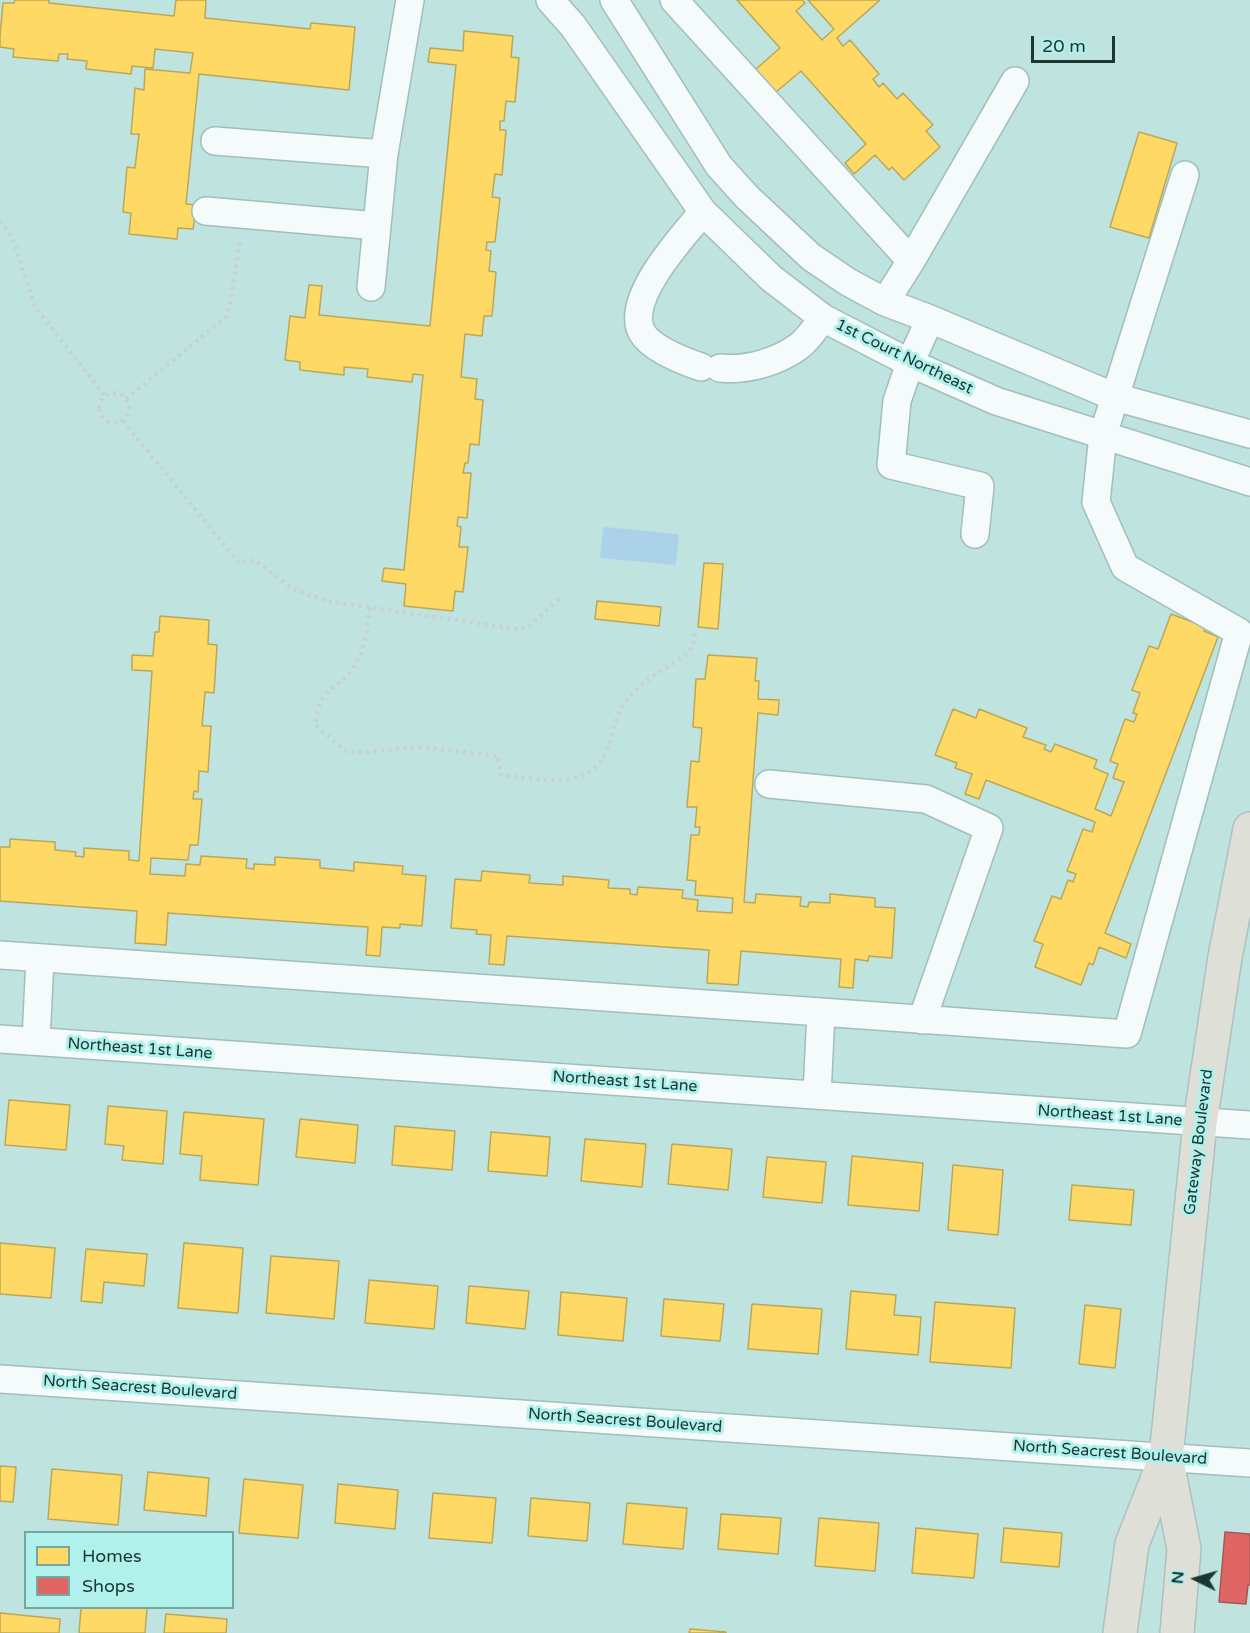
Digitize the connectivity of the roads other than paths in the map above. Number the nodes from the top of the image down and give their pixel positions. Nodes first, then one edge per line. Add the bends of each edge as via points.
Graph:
1 (410, 0) edge
2 (550, 0) edge
3 (614, 0) edge
4 (674, 0) edge
5 (1015, 81) dead end
6 (215, 141) dead end
7 (384, 154) junction
8 (719, 166) junction
9 (1185, 175) dead end
10 (687, 190) junction
11 (206, 211) dead end
12 (703, 212) junction
13 (377, 226) junction
14 (911, 261) junction
15 (371, 287) dead end
16 (885, 302) junction
17 (823, 318) junction
18 (930, 319) junction
19 (909, 363) junction
20 (1115, 397) junction
21 (1250, 434) edge
22 (1103, 435) junction
23 (1250, 482) edge
24 (975, 534) dead end
25 (769, 784) dead end
26 (1250, 830) edge
27 (0, 955) edge
28 (40, 958) junction
29 (821, 1012) junction
30 (922, 1020) junction
31 (0, 1039) edge
32 (36, 1041) junction
33 (817, 1095) junction
34 (1200, 1123) junction
35 (1250, 1125) edge
36 (0, 1379) edge
37 (1166, 1457) junction
38 (1250, 1463) edge
39 (1120, 1633) edge
40 (1178, 1633) edge

1 - 7 street
2 - 10 street, 1st Court Northeast via 580,35
3 - 8 street
4 - 14 street
5 - 14 street
6 - 7 street
7 - 13 street
8 - 10 street
8 - 16 street via 811,257
9 - 20 street
10 - 12 street, 1st Court Northeast
11 - 13 street
12 - 17 street, 1st Court Northeast via 771,278
12 - 17 street via 661,262 644,295 639,327 655,346 711,368 737,369 754,366 800,346
13 - 15 street
14 - 16 street
16 - 18 street
17 - 19 street, 1st Court Northeast
18 - 19 street
18 - 20 street
19 - 22 street, 1st Court Northeast via 996,401
19 - 24 street via 897,401 891,465 980,486
20 - 21 street
20 - 22 street
22 - 23 street, 1st Court Northeast
22 - 30 street via 1096,501 1125,567 1239,632 1127,1034
25 - 30 street via 927,799 989,828
26 - 34 main road, Gateway Boulevard via 1225,957
27 - 28 street
28 - 29 street
28 - 32 street
29 - 30 street
29 - 33 street
31 - 32 street, Northeast 1st Lane
32 - 33 street, Northeast 1st Lane
33 - 34 street, Northeast 1st Lane
34 - 35 street, Northeast 1st Lane
34 - 37 main road, Gateway Boulevard
36 - 37 street, North Seacrest Boulevard
37 - 38 street, North Seacrest Boulevard
37 - 39 main road, Gateway Boulevard via 1132,1544
37 - 40 main road, Gateway Boulevard via 1184,1549

